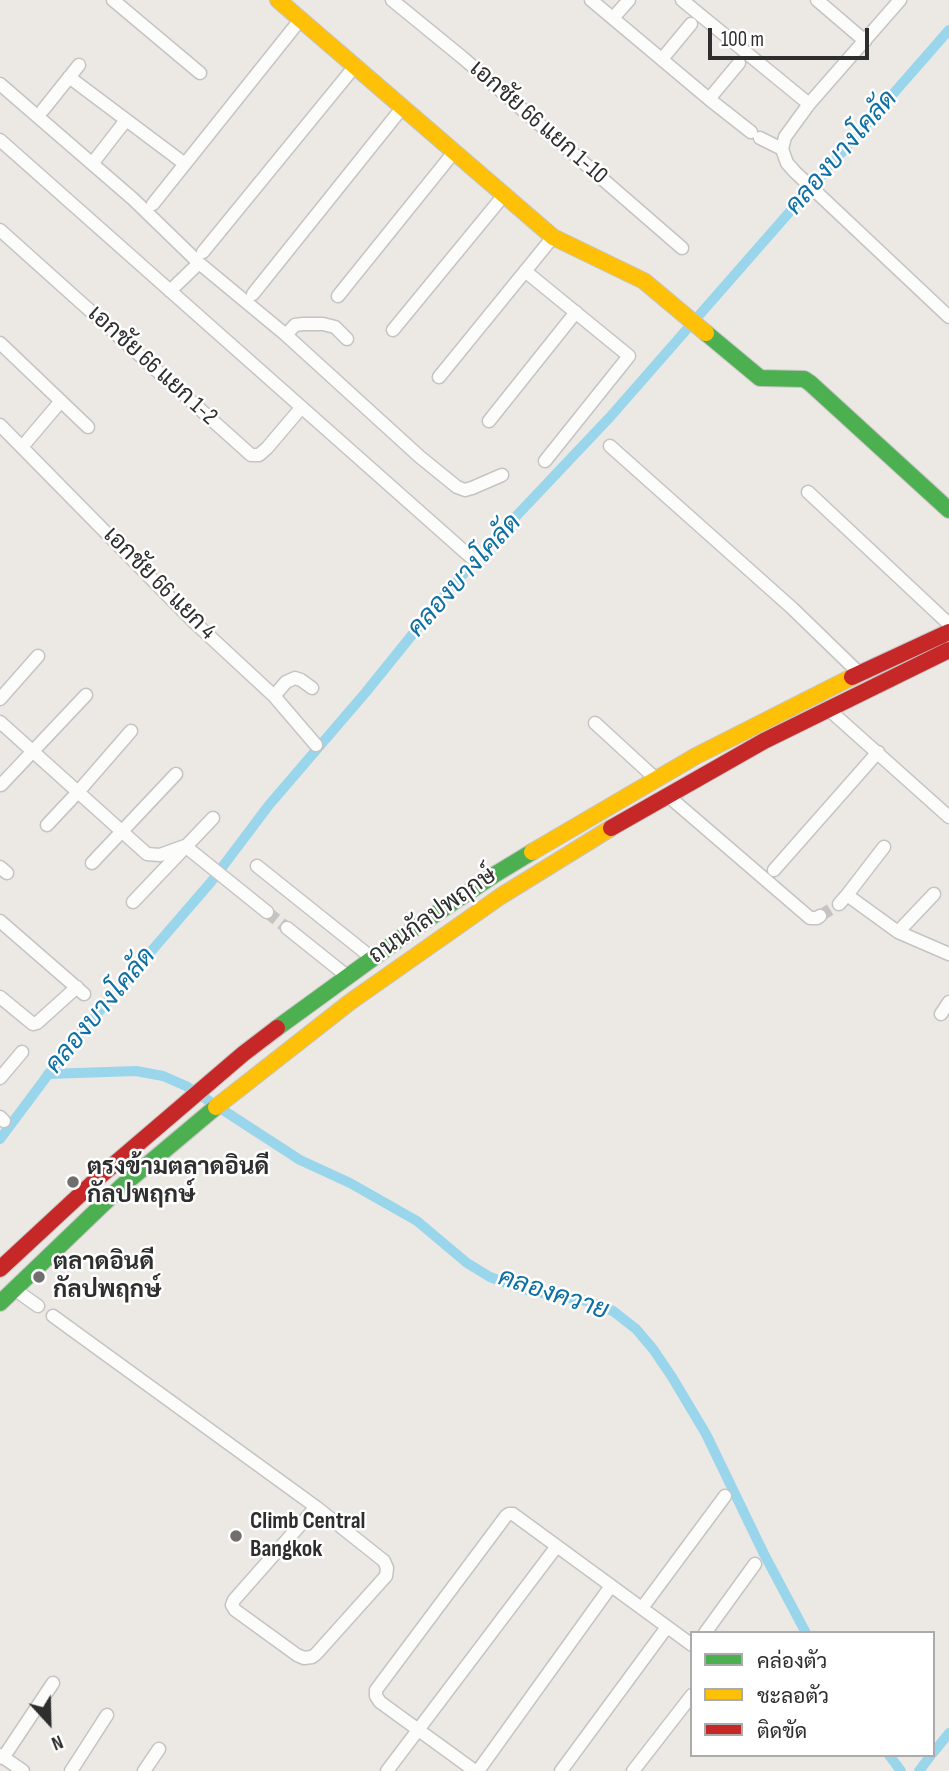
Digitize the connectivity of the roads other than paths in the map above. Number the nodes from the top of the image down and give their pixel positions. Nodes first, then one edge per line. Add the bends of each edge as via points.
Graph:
1 (113, 0) edge
2 (278, 0) edge
3 (392, 0) edge
4 (591, 0) edge
5 (629, 0) edge
6 (682, 0) edge
7 (817, 0) edge
8 (900, 0) edge
9 (613, 18) junction
10 (300, 20) junction
11 (691, 24) dead end
12 (865, 41) junction
13 (662, 60) junction
14 (739, 62) dead end
15 (79, 65) dead end
16 (355, 66) junction
17 (200, 74) dead end
18 (69, 77) junction
19 (0, 84) edge
20 (709, 99) junction
21 (809, 104) junction
22 (402, 107) junction
23 (43, 110) dead end
24 (126, 120) junction
25 (0, 140) edge
26 (782, 149) junction
27 (454, 152) junction
28 (94, 160) dead end
29 (185, 164) junction
30 (504, 195) junction
31 (153, 204) dead end
32 (0, 230) edge
33 (553, 237) junction
34 (682, 248) dead end
35 (201, 257) junction
36 (525, 271) junction
37 (170, 291) junction
38 (253, 294) dead end
39 (338, 296) dead end
40 (576, 312) junction
41 (949, 317) edge
42 (393, 330) dead end
43 (286, 335) junction
44 (347, 339) dead end
45 (0, 343) edge
46 (439, 377) dead end
47 (61, 401) junction
48 (301, 408) junction
49 (489, 421) dead end
50 (0, 425) edge
51 (89, 427) dead end
52 (610, 446) dead end
53 (22, 447) junction
54 (544, 461) dead end
55 (502, 475) dead end
56 (808, 492) dead end
57 (949, 510) edge
58 (474, 560) dead end
59 (949, 624) edge
60 (949, 632) edge
61 (949, 650) edge
62 (38, 656) dead end
63 (859, 673) junction
64 (312, 688) dead end
65 (86, 695) dead end
66 (274, 696) junction
67 (0, 699) edge
68 (827, 708) junction
69 (0, 722) edge
70 (595, 723) dead end
71 (131, 731) dead end
72 (316, 745) dead end
73 (32, 751) junction
74 (878, 752) junction
75 (176, 774) dead end
76 (656, 779) junction
77 (1, 785) edge
78 (78, 792) junction
79 (667, 796) junction
80 (949, 817) edge
81 (212, 818) dead end
82 (47, 825) dead end
83 (121, 831) junction
84 (185, 846) junction
85 (884, 847) dead end
86 (92, 863) dead end
87 (257, 866) dead end
88 (774, 870) dead end
89 (934, 894) dead end
90 (134, 902) dead end
91 (267, 912) tunnel mouth
92 (820, 916) dead end
93 (0, 922) edge
94 (287, 928) tunnel mouth
95 (898, 932) junction
96 (949, 954) edge
97 (372, 958) junction
98 (347, 976) junction
99 (0, 998) edge
100 (949, 1002) edge
101 (941, 1014) dead end
102 (22, 1052) dead end
103 (0, 1079) edge
104 (0, 1269) edge
105 (14, 1289) junction
106 (0, 1303) edge
107 (38, 1306) dead end
108 (53, 1316) dead end
109 (725, 1496) dead end
110 (316, 1507) junction
111 (557, 1546) junction
112 (755, 1564) dead end
113 (611, 1586) junction
114 (642, 1608) junction
115 (667, 1627) junction
116 (706, 1631) edge
117 (690, 1644) edge
118 (53, 1684) dead end
119 (690, 1698) edge
120 (107, 1715) dead end
121 (419, 1730) junction
122 (159, 1749) dead end
123 (2, 1756) edge
124 (23, 1771) edge
125 (71, 1771) edge
126 (144, 1771) edge
127 (387, 1771) edge
128 (477, 1771) edge
129 (561, 1771) edge
130 (633, 1771) edge

1 - 17 street
2 - 10 main road
3 - 34 street, เอกชัย 66 แยก 1-10
4 - 9 street
5 - 9 street
6 - 21 street
7 - 12 street
8 - 12 street
9 - 13 street
10 - 16 main road
10 - 29 street
11 - 13 street
12 - 21 street
13 - 20 street
14 - 20 street
15 - 18 street
16 - 22 main road
16 - 35 street
18 - 23 street
18 - 24 street
19 - 35 street
20 - 26 street
21 - 26 street via 785,137
22 - 27 main road
22 - 38 street
24 - 28 street
24 - 29 street
25 - 37 street
26 - 41 street via 787,163
27 - 30 main road
27 - 39 street
29 - 31 street
30 - 33 main road
30 - 42 street
32 - 48 street, เอกชัย 66 แยก 1-2 via 251,455 267,448
33 - 36 street
33 - 57 main road via 644,281 760,378 810,383
35 - 37 street
35 - 43 street
36 - 40 street
36 - 46 street
37 - 48 street
40 - 49 street
40 - 54 street via 629,356
43 - 44 street via 295,325 323,324 335,327
43 - 55 street via 457,487 465,490
45 - 47 street
47 - 51 street
47 - 53 street
48 - 58 street
50 - 53 street, เอกชัย 66 แยก 4
52 - 63 street
53 - 66 street, เอกชัย 66 แยก 4 via 192,620
56 - 59 street
60 - 63 main road, ถนนกัลปพฤกษ์
61 - 68 main road, ถนนกัลปพฤกษ์
62 - 67 street
63 - 76 main road, ถนนกัลปพฤกษ์
64 - 66 street via 295,678
65 - 73 street
66 - 72 street, เอกชัย 66 แยก 4
68 - 74 street
68 - 79 main road, ถนนกัลปพฤกษ์
69 - 73 street
70 - 76 street
71 - 78 street
73 - 77 street
73 - 78 street
74 - 80 street
74 - 88 street
75 - 83 street
76 - 97 main road, ถนนกัลปพฤกษ์ via 494,875
78 - 82 street
78 - 83 street
79 - 92 street via 810,918
79 - 105 main road, ถนนกัลปพฤกษ์ via 501,896 350,1002 122,1186
81 - 84 street
83 - 84 street via 148,854 160,855
83 - 86 street
84 - 90 street
84 - 91 street
85 - 95 street via 843,900
87 - 97 street
89 - 95 street
93 - 99 street via 81,990 33,1024
94 - 98 street
95 - 96 street
97 - 98 main road, ถนนกัลปพฤกษ์
98 - 104 main road, ถนนกัลปพฤกษ์ via 184,1103
100 - 101 street
102 - 103 street
105 - 106 main road, ถนนกัลปพฤกษ์
105 - 107 street
108 - 110 street
109 - 114 street
110 - 110 street via 232,1605 304,1658 316,1654 387,1571 382,1559
111 - 113 street
111 - 121 street
111 - 121 street via 513,1514 506,1516 376,1690 380,1702
112 - 116 street
113 - 114 street
113 - 128 street
114 - 115 street
115 - 117 street
115 - 129 street
118 - 123 street
119 - 130 street
120 - 125 street
121 - 127 street
121 - 128 street
122 - 126 street
123 - 124 street

